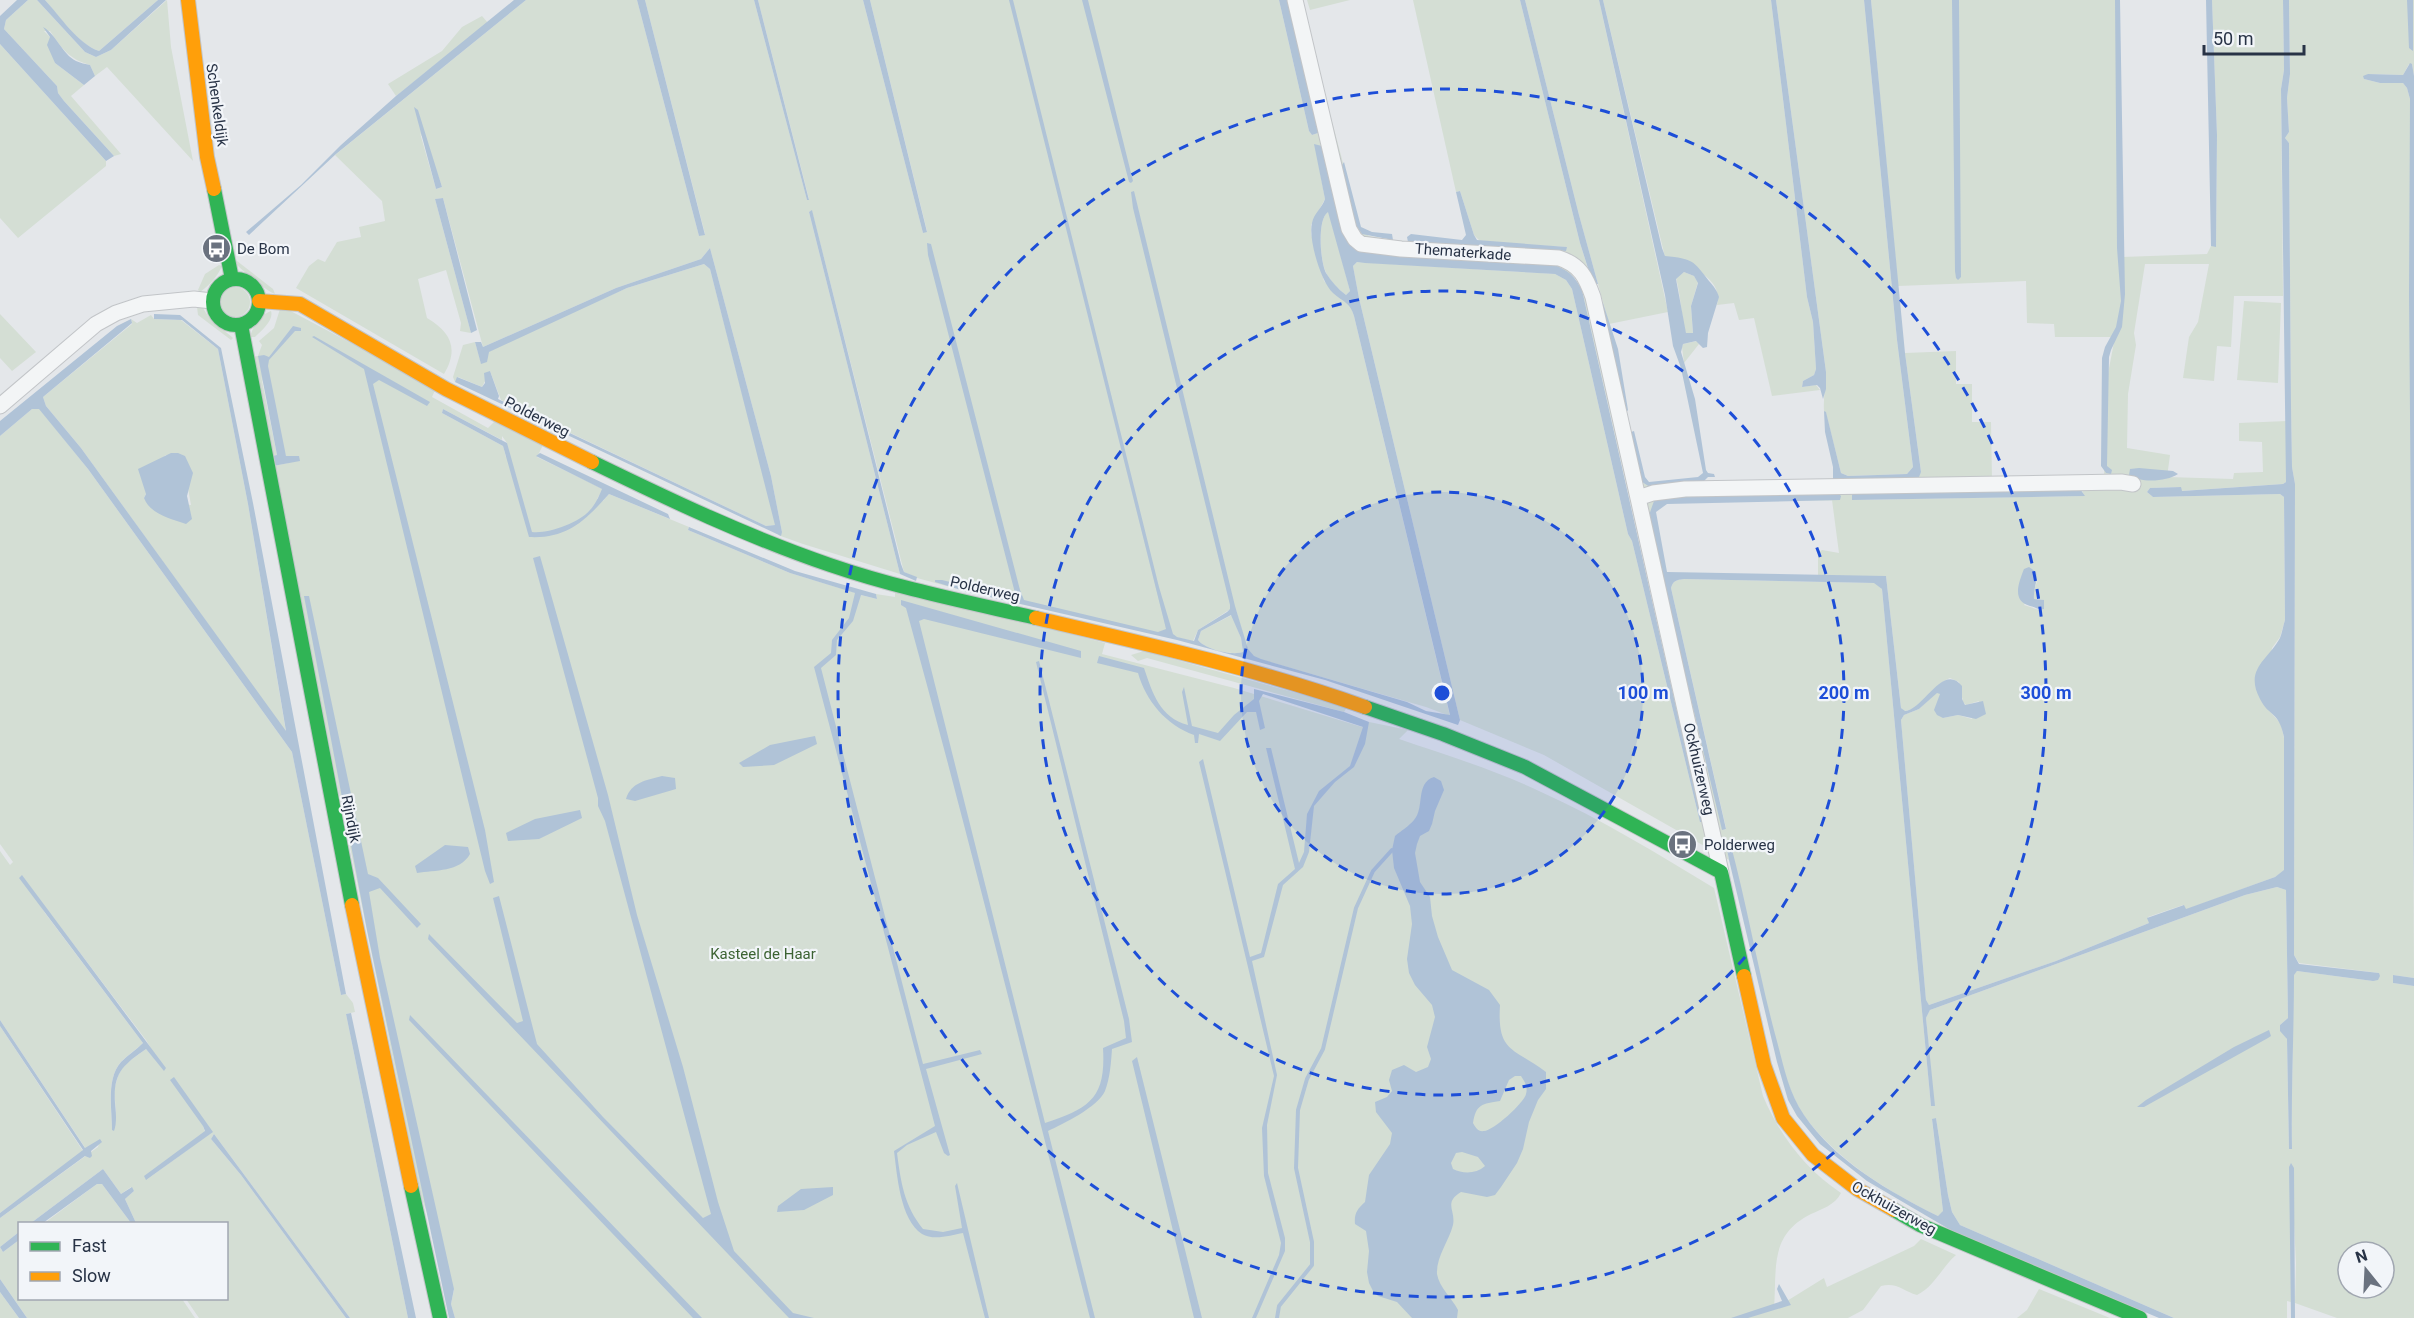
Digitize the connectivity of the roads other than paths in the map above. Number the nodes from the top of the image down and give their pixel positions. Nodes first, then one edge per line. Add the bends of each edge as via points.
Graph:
1 (188, 0) edge
2 (1295, 0) edge
3 (232, 279) junction
4 (259, 301) junction
5 (213, 302) junction
6 (241, 325) junction
7 (0, 406) edge
8 (2133, 484) dead end
9 (1638, 498) junction
10 (1720, 872) junction
11 (440, 1318) edge
12 (2140, 1318) edge

1 - 3 street, Schenkeldijk via 198,95
2 - 9 street, Thematerkade via 1346,217 1355,239 1362,244 1401,249 1560,258 1578,268 1593,297
3 - 4 street via 246,281 256,290
3 - 5 street via 214,292
4 - 6 street via 257,312
4 - 10 street, Polderweg via 300,303 446,389 700,515 829,565 891,584 1306,686 1525,767
5 - 6 street via 220,320
5 - 7 street via 194,299 143,304 116,313 96,324
6 - 11 street, Rijndijk via 370,998
8 - 9 street via 1685,489
9 - 10 street, Ockhuizerweg
10 - 12 street, Ockhuizerweg via 1764,1065 1784,1118 1813,1155 1857,1189 1920,1226

